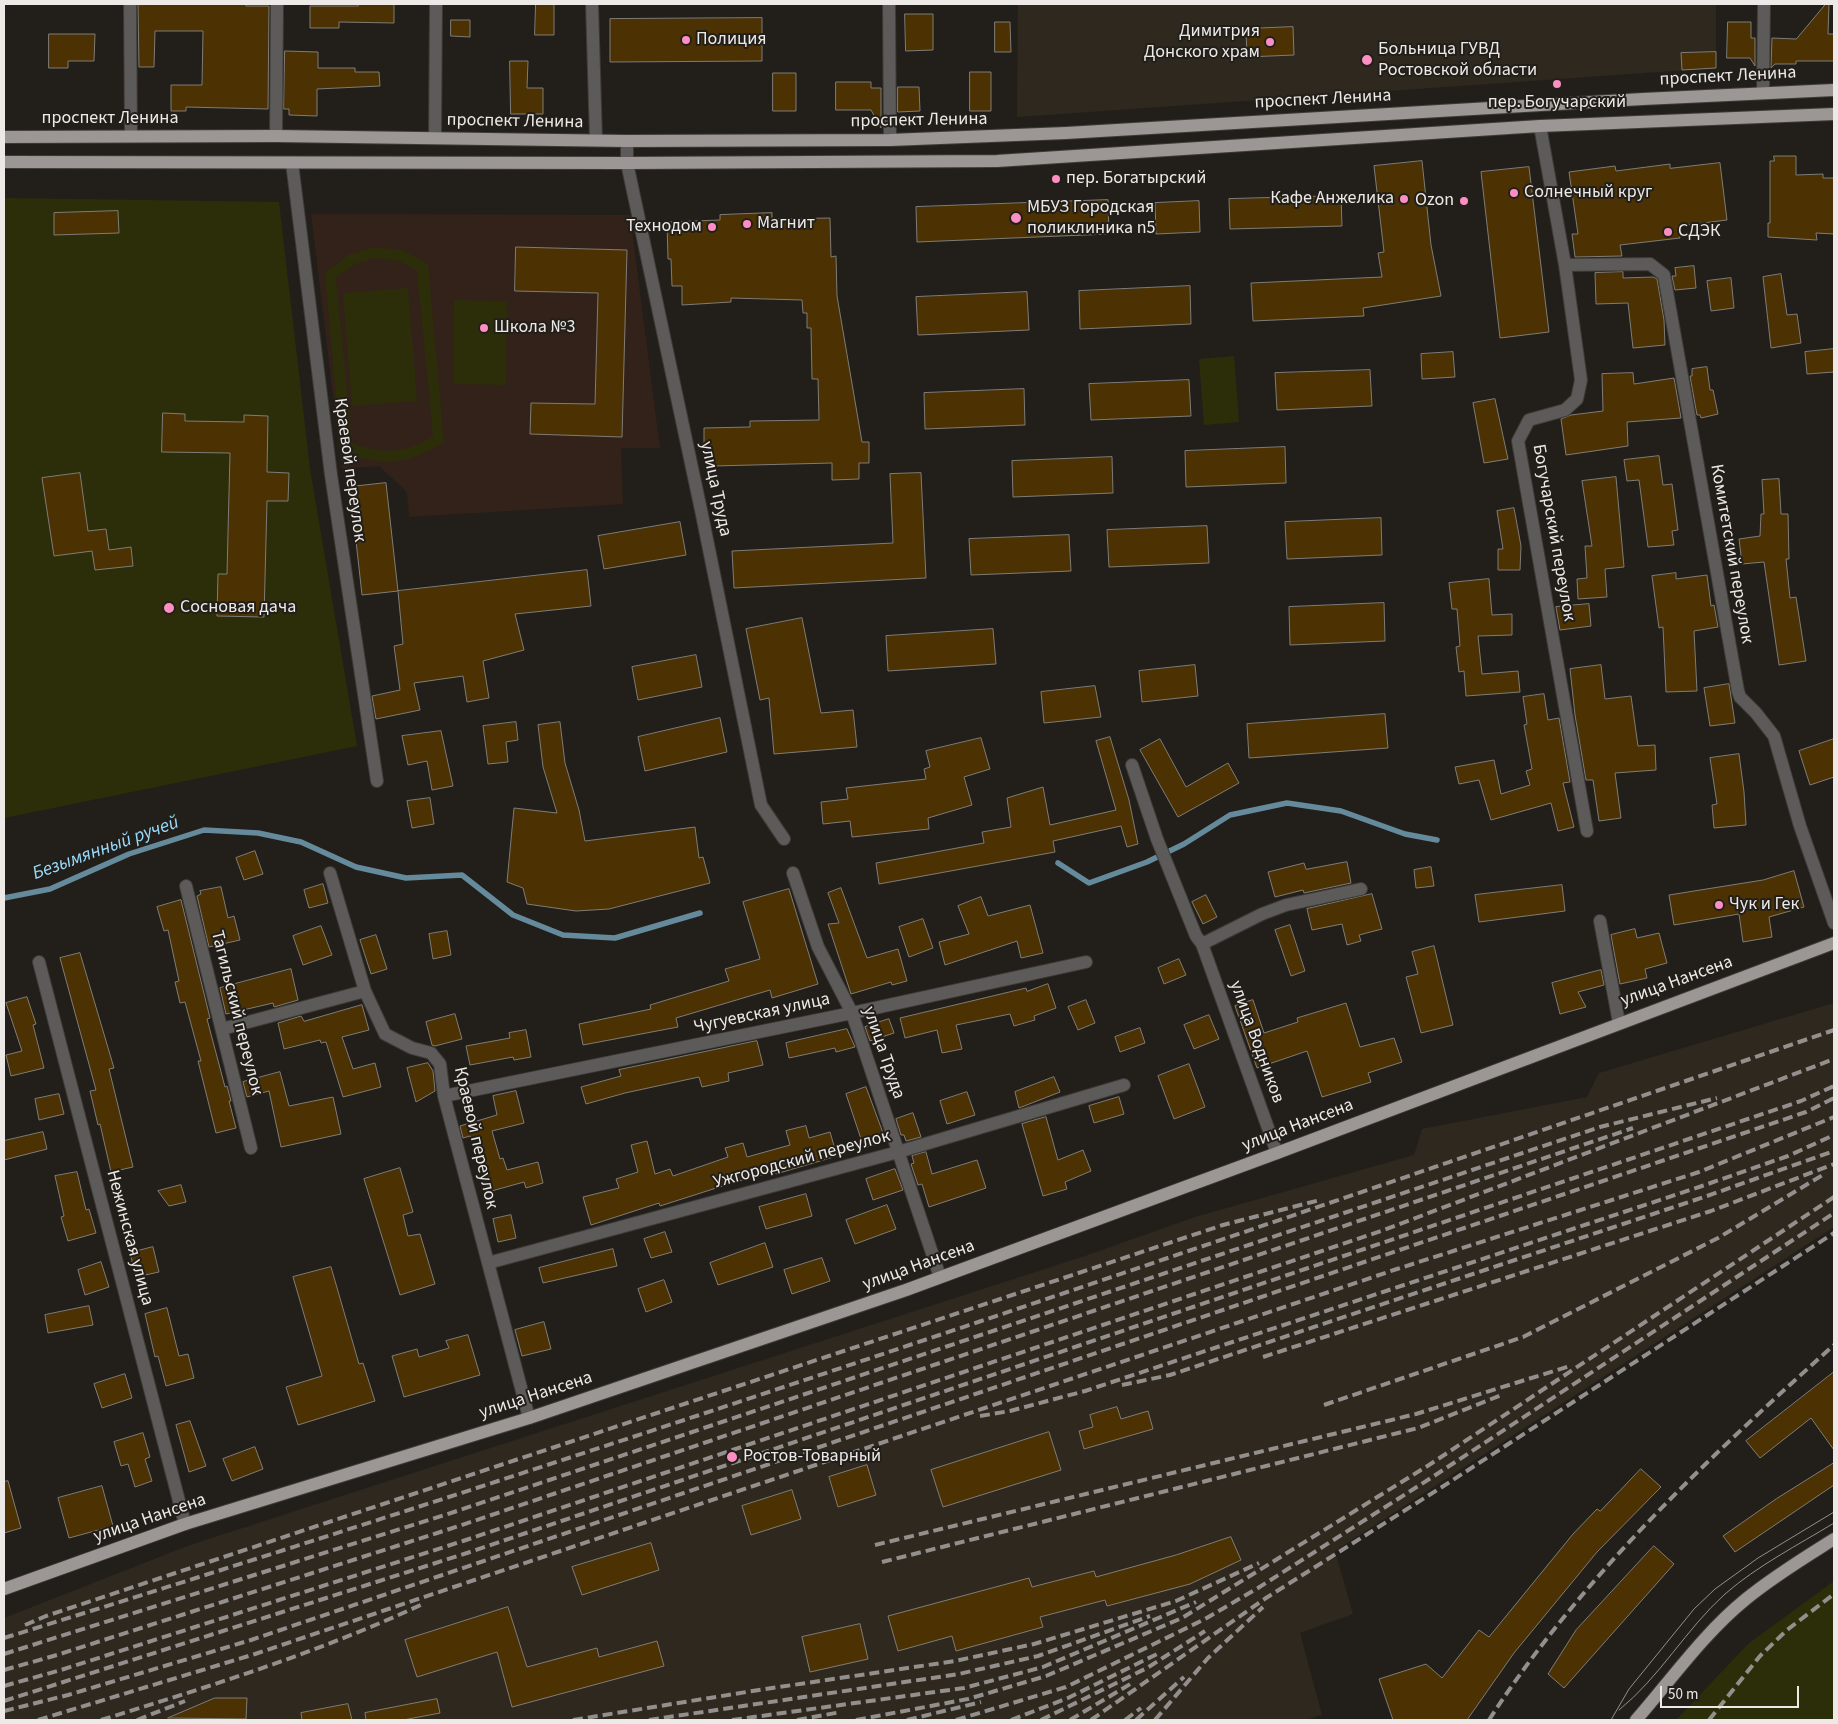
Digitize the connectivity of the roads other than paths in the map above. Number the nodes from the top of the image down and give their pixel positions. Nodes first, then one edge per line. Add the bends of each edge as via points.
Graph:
1 (130, 4) edge
2 (277, 4) edge
3 (436, 4) edge
4 (592, 4) edge
5 (889, 4) edge
6 (1764, 4) edge
7 (1834, 90) edge
8 (1763, 93) junction
9 (1834, 114) edge
10 (1540, 126) junction
11 (131, 136) junction
12 (276, 136) junction
13 (4, 137) edge
14 (435, 138) junction
15 (596, 140) junction
16 (890, 140) junction
17 (626, 141) junction
18 (4, 162) edge
19 (292, 163) junction
20 (627, 164) junction
21 (1565, 264) junction
22 (1132, 765) dead end
23 (376, 781) dead end
24 (1587, 831) dead end
25 (784, 839) dead end
26 (330, 873) dead end
27 (793, 873) dead end
28 (186, 886) dead end
29 (1361, 890) dead end
30 (1600, 921) dead end
31 (1834, 923) edge
32 (1834, 943) edge
33 (1202, 944) junction
34 (39, 962) dead end
35 (1086, 962) dead end
36 (365, 991) junction
37 (852, 1013) junction
38 (1618, 1023) junction
39 (222, 1029) junction
40 (1124, 1085) dead end
41 (444, 1096) junction
42 (251, 1148) dead end
43 (898, 1152) junction
44 (1277, 1153) junction
45 (488, 1262) junction
46 (940, 1277) junction
47 (529, 1418) junction
48 (185, 1524) junction
49 (1834, 1539) edge
50 (4, 1589) edge
51 (1636, 1720) edge

1 - 11 street
2 - 12 street
3 - 14 street
4 - 15 street
5 - 16 street
6 - 8 street
7 - 8 main road, проспект Ленина
8 - 16 main road, проспект Ленина
9 - 10 main road
10 - 20 main road via 997,161
10 - 21 street, Богучарский переулок
11 - 12 main road, проспект Ленина
11 - 13 main road, проспект Ленина
12 - 14 main road, проспект Ленина
14 - 15 main road, проспект Ленина
15 - 17 main road, проспект Ленина
16 - 17 main road, проспект Ленина
17 - 20 street, улица Труда
18 - 19 main road
19 - 20 main road
19 - 23 street, Краевой переулок via 331,475
20 - 25 street, улица Труда via 702,510 761,805
21 - 24 street, Богучарский переулок via 1581,380 1577,399 1566,410 1529,420 1518,441
21 - 31 street, Комитетский переулок via 1650,264 1664,274 1738,691 1774,736 1800,826
22 - 33 street, улица Водников via 1157,839
26 - 36 street, Краевой переулок
27 - 37 street, улица Труда via 818,947
28 - 39 street, Тагильский переулок
29 - 33 street via 1286,905
30 - 38 street
32 - 38 main road, улица Нансена
33 - 44 street, улица Водников
34 - 48 street, Нежинская улица
35 - 37 street, Чугуевская улица
36 - 39 street
36 - 41 street, Краевой переулок via 385,1034 412,1048 431,1053 440,1064
37 - 41 street, Чугуевская улица
37 - 43 street, улица Труда
38 - 44 main road, улица Нансена
39 - 42 street, Тагильский переулок
40 - 43 street, Ужгородский переулок
41 - 45 street, Краевой переулок
43 - 45 street, Ужгородский переулок
43 - 46 street, улица Труда
44 - 46 main road, улица Нансена
45 - 47 street, Краевой переулок
46 - 47 main road, улица Нансена
47 - 48 main road, улица Нансена
48 - 50 main road, улица Нансена
49 - 51 main road via 1744,1600

